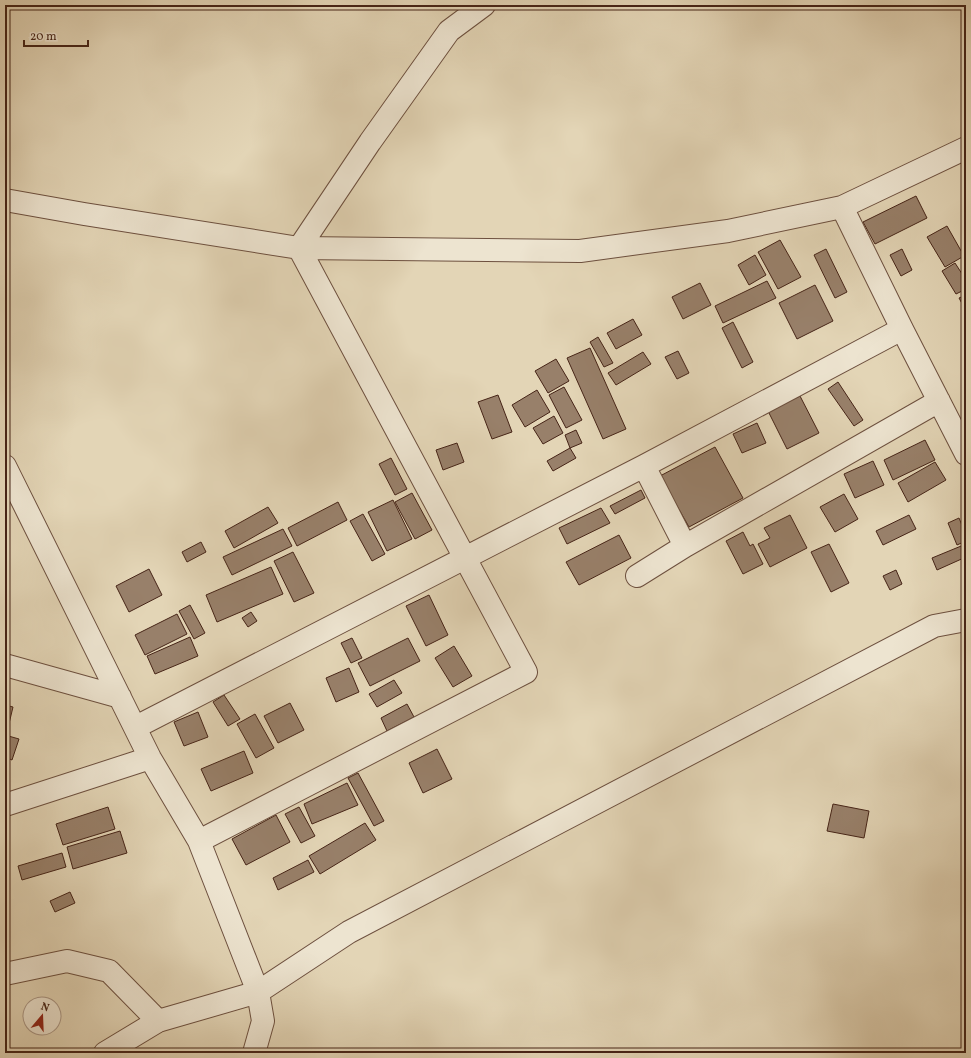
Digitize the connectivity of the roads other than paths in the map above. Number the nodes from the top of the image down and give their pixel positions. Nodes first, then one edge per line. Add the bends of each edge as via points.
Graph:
1 (484, 5) edge
2 (966, 148) edge
3 (5, 200) edge
4 (842, 207) junction
5 (299, 248) junction
6 (902, 329) junction
7 (939, 401) junction
8 (966, 454) edge
9 (644, 466) junction
10 (7, 472) edge
11 (685, 546) junction
12 (465, 559) junction
13 (637, 576) dead end
14 (966, 620) edge
15 (5, 665) edge
16 (120, 697) junction
17 (136, 727) junction
18 (150, 758) junction
19 (5, 805) edge
20 (199, 841) junction
21 (5, 974) edge
22 (258, 992) junction
23 (158, 1021) junction
24 (105, 1053) edge
25 (254, 1053) edge

1 - 5 street via 449,31
2 - 4 street
3 - 5 street
4 - 5 street via 728,231 580,251
4 - 6 street
5 - 12 street
6 - 7 street
6 - 9 street
7 - 8 street
7 - 11 street
9 - 11 street
9 - 12 street
10 - 16 street
11 - 13 street
12 - 17 street
12 - 20 street via 526,672
14 - 22 street via 934,626 349,932
15 - 16 street
16 - 17 street
17 - 18 street
18 - 19 street
18 - 20 street
20 - 22 street
21 - 23 street via 67,961 109,971
22 - 23 street
22 - 25 street via 263,1021
23 - 24 street

